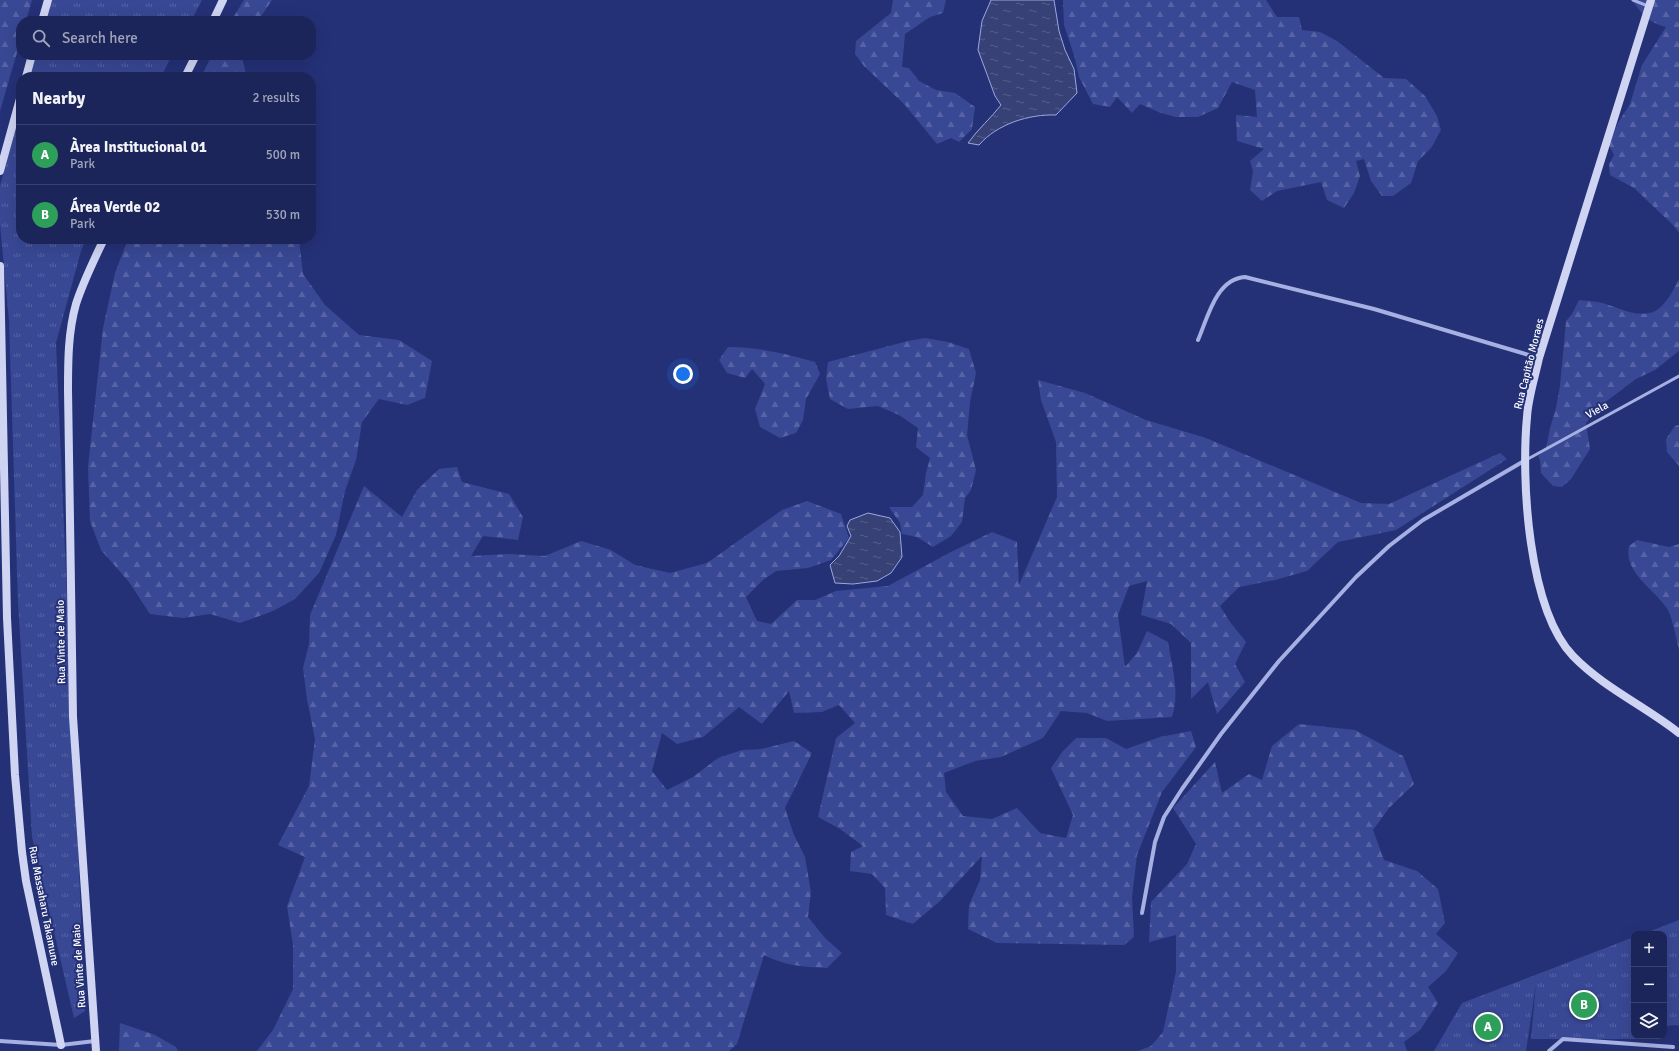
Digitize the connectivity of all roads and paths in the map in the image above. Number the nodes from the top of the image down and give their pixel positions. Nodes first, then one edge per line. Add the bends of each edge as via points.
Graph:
1 (48, 0) edge
2 (223, 0) edge
3 (1633, 0) edge
4 (1650, 3) edge
5 (43, 16) edge
6 (215, 16) edge
7 (31, 60) edge
8 (194, 60) edge
9 (27, 72) edge
10 (188, 72) edge
11 (16, 113) edge
12 (0, 171) edge
13 (102, 244) edge
14 (0, 266) edge
15 (1198, 340) dead end
16 (1539, 358) junction
17 (1679, 376) edge
18 (1524, 460) junction
19 (3, 620) edge
20 (1679, 732) edge
21 (1142, 913) dead end
22 (0, 1041) edge
23 (96, 1041) junction
24 (61, 1045) junction
25 (1674, 1049) edge
26 (96, 1051) edge
27 (1550, 1051) edge

1 - 5 street
2 - 6 street
3 - 4 lane
4 - 16 street, Rua Capitão Moraes
7 - 9 street
8 - 10 street
11 - 12 street
13 - 23 street, Rua Vinte de Maio via 76,305 69,342 68,390 73,717
14 - 19 street, Rua Massaharu Takamune
15 - 16 street via 1220,290 1228,282 1245,277 1374,309
16 - 18 street, Rua Capitão Moraes via 1527,415
17 - 18 lane, Viela
18 - 20 street, Rua Capitão Moraes via 1528,522 1536,571 1545,608 1558,636 1572,655 1594,676
18 - 21 street via 1423,520 1389,546 1356,577 1279,661 1221,734 1164,817 1155,842
19 - 24 street, Rua Massaharu Takamune via 22,852
22 - 24 street
23 - 24 street
23 - 26 street, Rua Vinte de Maio
25 - 27 street via 1563,1039

